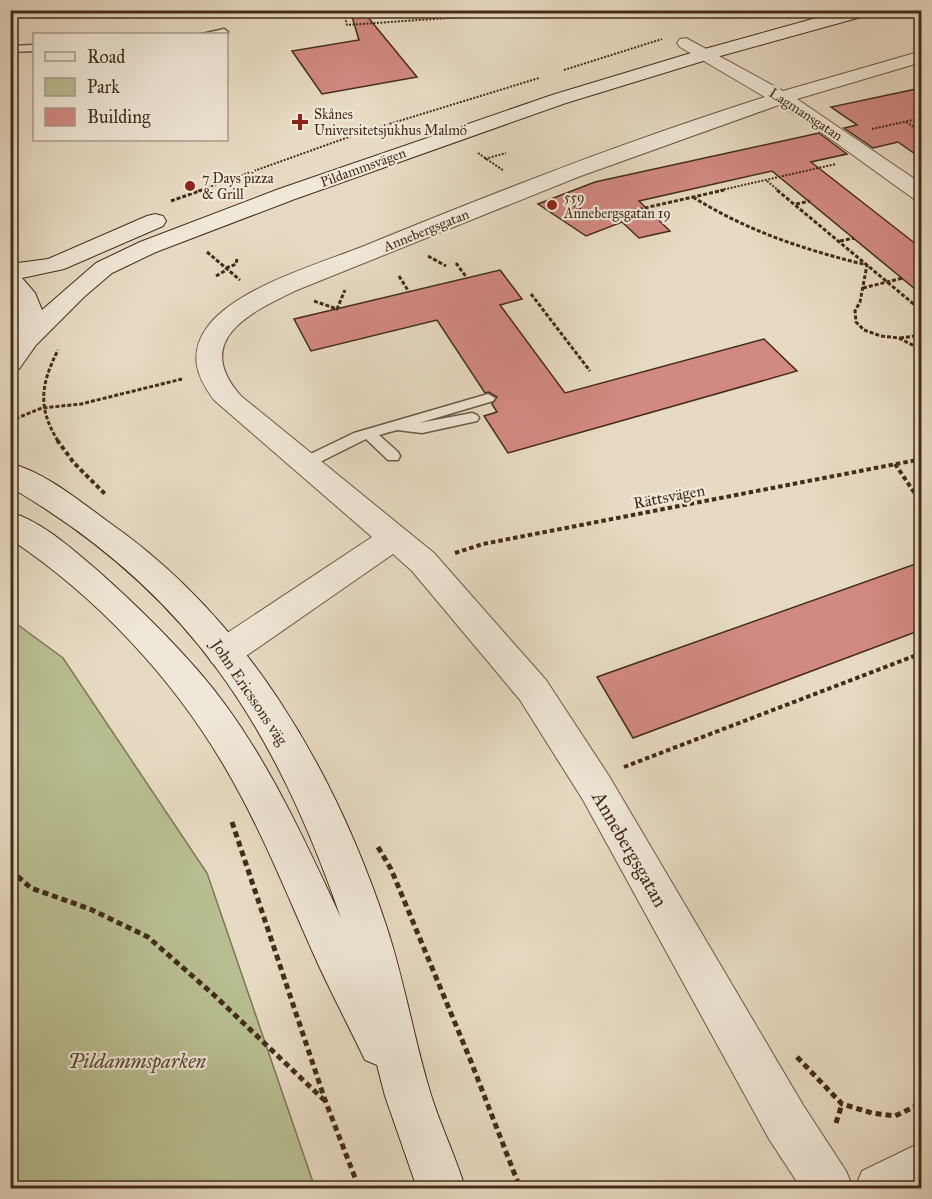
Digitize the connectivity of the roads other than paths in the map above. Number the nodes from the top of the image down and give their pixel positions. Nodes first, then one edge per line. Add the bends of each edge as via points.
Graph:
1 (811, 10) edge
2 (866, 10) edge
3 (224, 32) dead end
4 (215, 33) edge
5 (686, 43) junction
6 (33, 48) edge
7 (10, 50) edge
8 (707, 54) junction
9 (921, 56) edge
10 (783, 98) junction
11 (460, 113) dead end
12 (921, 194) edge
13 (165, 210) road end
14 (10, 272) edge
15 (10, 280) edge
16 (27, 339) junction
17 (10, 363) edge
18 (488, 398) dead end
19 (472, 418) dead end
20 (395, 424) junction
21 (369, 432) junction
22 (393, 456) dead end
23 (305, 464) junction
24 (10, 473) edge
25 (10, 524) edge
26 (395, 537) junction
27 (224, 653) junction
28 (408, 1096) junction
29 (921, 1166) edge
30 (441, 1188) edge
31 (829, 1188) edge
32 (879, 1188) edge

1 - 5 main road
2 - 8 main road, Pildammsvägen
3 - 4 lane
5 - 8 main road, Lagmansgatan
5 - 11 main road
6 - 7 lane
8 - 10 main road, Lagmansgatan
8 - 16 main road, Pildammsvägen via 398,154 148,247 104,268
9 - 10 main road, Annebergsgatan
10 - 12 main road, Lagmansgatan
10 - 23 main road, Annebergsgatan via 563,175 264,297 229,318 210,345 209,372 231,402
13 - 14 main road via 56,264
15 - 16 main road, Pildammsvägen via 29,301 32,320
16 - 17 main road, Pildammsvägen
18 - 20 lane
19 - 20 lane via 422,428
20 - 21 lane
21 - 22 lane
21 - 23 lane
23 - 26 main road, Annebergsgatan
24 - 27 main road, John Ericssons väg via 126,550 200,620
25 - 28 main road, John Ericssons väg via 57,554 92,585 189,685 239,757 292,856 334,950
26 - 27 main road
26 - 31 main road, Annebergsgatan via 423,562 533,690 596,788 786,1122
27 - 28 main road, John Ericssons väg via 277,727 340,858 366,929
28 - 30 main road, John Ericssons väg
29 - 32 main road

